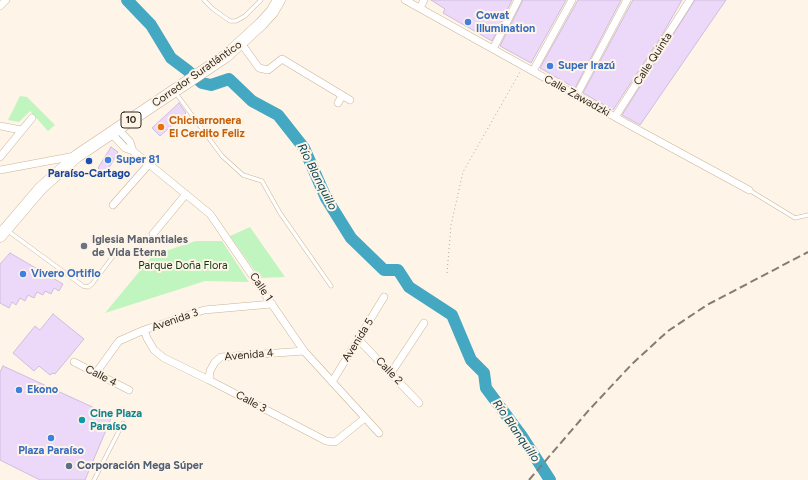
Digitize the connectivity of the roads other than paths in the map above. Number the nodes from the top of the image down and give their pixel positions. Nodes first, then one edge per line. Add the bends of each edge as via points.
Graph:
1 (6, 0) edge
2 (204, 0) edge
3 (261, 0) edge
4 (279, 0) edge
5 (405, 0) edge
6 (424, 0) edge
7 (518, 0) edge
8 (572, 0) edge
9 (627, 0) edge
10 (690, 0) edge
11 (0, 6) edge
12 (420, 8) junction
13 (241, 43) junction
14 (493, 49) junction
15 (533, 71) junction
16 (179, 88) junction
17 (342, 96) junction
18 (576, 96) junction
19 (350, 100) dead end
20 (338, 103) dead end
21 (615, 117) junction
22 (32, 118) dead end
23 (0, 126) edge
24 (21, 130) junction
25 (115, 131) junction
26 (77, 156) junction
27 (0, 157) edge
28 (149, 164) junction
29 (0, 170) edge
30 (749, 190) joint
31 (186, 194) junction
32 (113, 205) dead end
33 (808, 215) edge
34 (3, 232) edge
35 (153, 234) dead end
36 (114, 255) dead end
37 (331, 286) dead end
38 (384, 297) dead end
39 (272, 304) junction
40 (424, 323) dead end
41 (144, 330) junction
42 (358, 339) junction
43 (304, 351) junction
44 (74, 362) dead end
45 (96, 373) junction
46 (391, 373) junction
47 (209, 380) junction
48 (332, 382) junction
49 (129, 390) dead end
50 (419, 403) dead end
51 (365, 418) junction
52 (123, 423) dead end
53 (379, 433) dead end
54 (94, 480) edge

1 - 11 street
2 - 3 lane via 230,21 245,16
4 - 13 main road, Corredor Suratlántico / 10 via 272,12
5 - 12 street, Calle Zawadzki
6 - 12 street
7 - 14 street
8 - 15 street
9 - 18 street
10 - 21 street, Calle Quinta
12 - 14 street, Calle Zawadzki
13 - 16 main road, Corredor Suratlántico / 10
13 - 17 street via 260,68 268,70 282,59
14 - 15 street, Calle Zawadzki
15 - 18 street, Calle Zawadzki
16 - 25 main road, Corredor Suratlántico / 10
16 - 37 lane via 222,156 243,175 262,181 280,213
17 - 19 street
17 - 20 street
18 - 21 street, Calle Zawadzki
21 - 30 street, Calle Zawadzki
22 - 24 street
23 - 24 street
24 - 27 street
25 - 26 main road, Corredor Suratlántico / 10
25 - 28 street, Calle 1 via 130,142 133,151
26 - 29 street
26 - 34 main road, Corredor Suratlántico / 10 via 41,188
28 - 31 street, Calle 1
28 - 32 street
30 - 33 lane via 795,218
31 - 35 street
31 - 39 street, Calle 1 via 210,214
34 - 36 lane via 83,286 88,287 92,284
38 - 42 street, Avenida 5
39 - 41 street, Avenida 3 via 204,310
39 - 43 street, Calle 1
40 - 46 street
41 - 45 street, Avenida 3 via 119,341
41 - 47 street, Calle 3 via 154,350 164,358
42 - 46 street, Calle 2
42 - 48 street, Avenida 5
43 - 47 street, Avenida 4 via 221,357 214,362
43 - 48 street, Calle 1
44 - 45 street, Calle 4
45 - 49 street, Calle 4
46 - 50 street, Calle 2
47 - 51 street, Calle 3 via 326,442 335,442
48 - 51 street, Calle 1
51 - 53 street, Calle 1
52 - 54 lane

